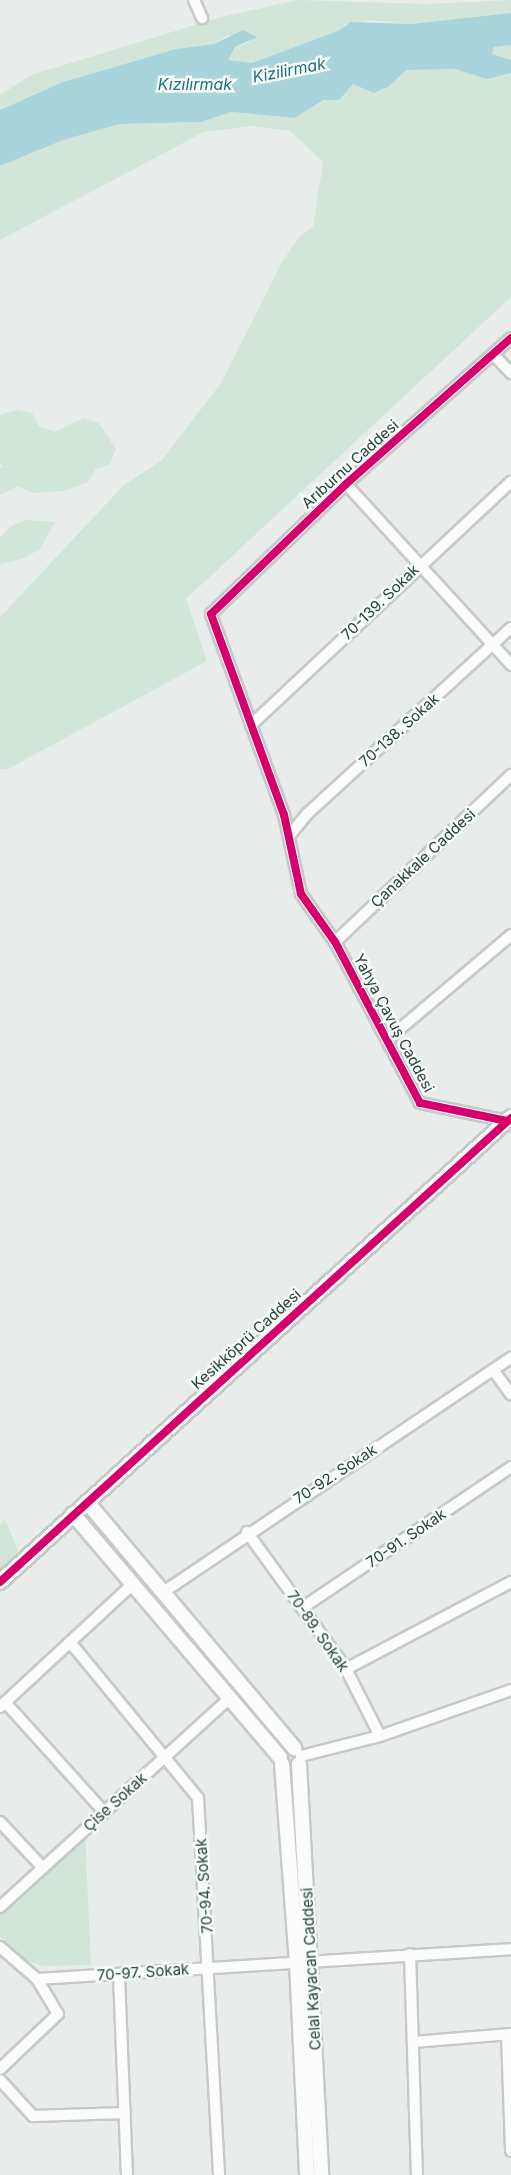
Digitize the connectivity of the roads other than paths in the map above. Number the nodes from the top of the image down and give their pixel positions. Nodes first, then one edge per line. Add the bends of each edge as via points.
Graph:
1 (194, 0) edge
2 (202, 18) dead end
3 (511, 338) edge
4 (494, 355) junction
5 (511, 373) edge
6 (511, 482) edge
7 (345, 484) junction
8 (420, 564) junction
9 (211, 614) joint
10 (511, 628) edge
11 (492, 645) junction
12 (511, 666) edge
13 (251, 725) junction
14 (511, 775) edge
15 (290, 835) junction
16 (511, 935) edge
17 (335, 942) junction
18 (388, 1039) junction
19 (509, 1119) edge
20 (511, 1358) edge
21 (494, 1371) junction
22 (511, 1394) edge
23 (511, 1467) edge
24 (87, 1502) junction
25 (73, 1514) junction
26 (247, 1532) junction
27 (0, 1582) edge
28 (511, 1582) edge
29 (133, 1584) junction
30 (162, 1593) junction
31 (302, 1608) junction
32 (70, 1642) junction
33 (346, 1669) junction
34 (511, 1689) edge
35 (230, 1698) junction
36 (3, 1705) edge
37 (380, 1736) junction
38 (165, 1756) junction
39 (298, 1756) junction
40 (281, 1760) junction
41 (104, 1812) junction
42 (0, 1822) edge
43 (43, 1868) junction
44 (0, 1907) edge
45 (0, 1947) edge
46 (511, 1949) edge
47 (410, 1954) junction
48 (312, 1960) junction
49 (297, 1962) junction
50 (210, 1967) junction
51 (119, 1976) junction
52 (37, 1978) junction
53 (509, 2034) edge
54 (412, 2042) junction
55 (0, 2069) edge
56 (0, 2080) edge
57 (125, 2113) junction
58 (511, 2151) edge
59 (127, 2175) edge
60 (219, 2175) edge
61 (307, 2175) edge
62 (321, 2175) edge
63 (417, 2175) edge

1 - 2 street
3 - 4 street, Arıburnu Caddesi
4 - 5 street
4 - 7 street, Arıburnu Caddesi
6 - 8 street, 70-139. Sokak
7 - 8 street
7 - 9 street, Arıburnu Caddesi
8 - 11 street
8 - 13 street, 70-139. Sokak
9 - 13 street, Yahya Çavuş Caddesi
10 - 11 street, 70-138. Sokak
11 - 12 street
11 - 15 street, 70-138. Sokak via 307,814
13 - 15 street, Yahya Çavuş Caddesi
14 - 17 street, Çanakkale Caddesi
15 - 17 street, Yahya Çavuş Caddesi via 301,894
16 - 18 street
17 - 18 street, Yahya Çavuş Caddesi
18 - 19 street, Yahya Çavuş Caddesi via 420,1103
19 - 24 street, Kesikköprü Caddesi
20 - 21 street, 70-92. Sokak
21 - 22 street
21 - 26 street, 70-92. Sokak
23 - 31 street, 70-91. Sokak
24 - 25 street, Kesikköprü Caddesi
24 - 30 street
25 - 27 street, Kesikköprü Caddesi
25 - 29 street
26 - 30 street, 70-92. Sokak
26 - 31 street, 70-89. Sokak
28 - 33 street
29 - 32 street
29 - 35 street
30 - 39 street
31 - 33 street, 70-89. Sokak
32 - 36 street
32 - 38 street, 70-94. Sokak
33 - 37 street, 70-89. Sokak
34 - 37 street
35 - 38 street, Çise Sokak
35 - 40 street
36 - 41 street
37 - 39 street
38 - 41 street, Çise Sokak
38 - 50 street, 70-94. Sokak via 198,1798
39 - 40 street via 284,1749
39 - 48 street, Celal Kayacan Caddesi
40 - 49 street, Celal Kayacan Caddesi
41 - 43 street, Çise Sokak
42 - 43 street
43 - 44 street, Çise Sokak
45 - 52 street
46 - 47 street, 70-97. Sokak
47 - 48 street, 70-97. Sokak
47 - 54 street
48 - 49 street, 70-97. Sokak
48 - 62 street, Celal Kayacan Caddesi
49 - 50 street, 70-97. Sokak
49 - 61 street, Celal Kayacan Caddesi
50 - 51 street, 70-97. Sokak
50 - 60 street, 70-94. Sokak
51 - 52 street, 70-97. Sokak
51 - 57 street
52 - 55 street via 58,2013
53 - 54 street
53 - 58 street
54 - 63 street
56 - 57 street via 33,2116
57 - 59 street

